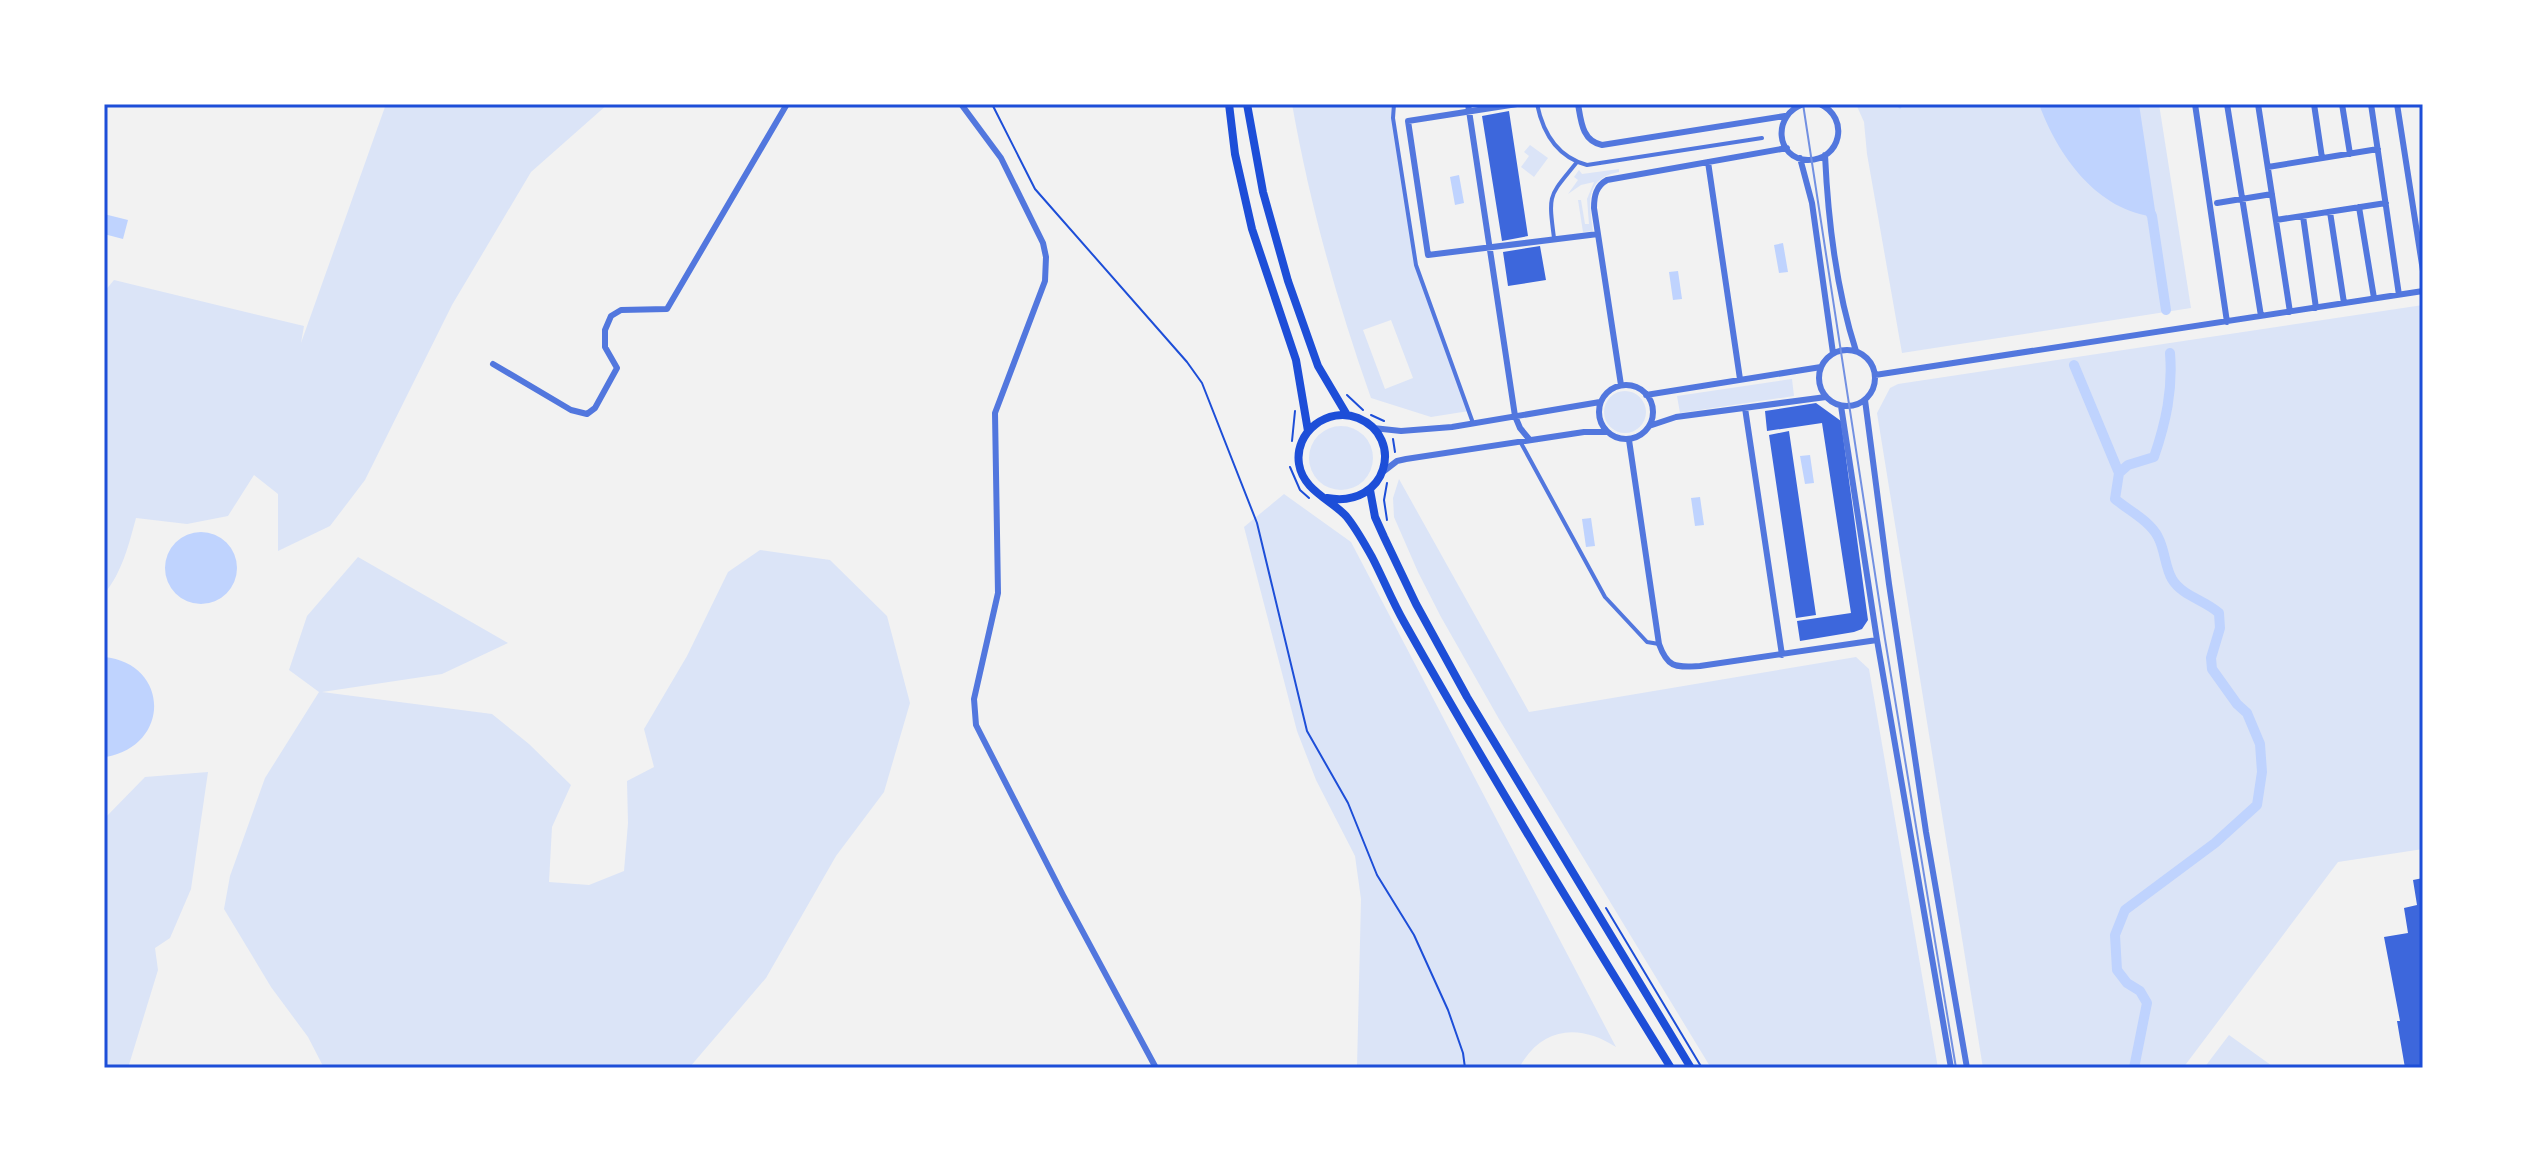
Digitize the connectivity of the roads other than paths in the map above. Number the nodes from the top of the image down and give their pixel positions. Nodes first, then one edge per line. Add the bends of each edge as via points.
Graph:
1 (787, 104) edge
2 (961, 104) edge
3 (1229, 104) edge
4 (1247, 104) edge
5 (1394, 104) edge
6 (1517, 104) edge
7 (1537, 104) edge
8 (1578, 104) edge
9 (1804, 104) edge
10 (1820, 104) edge
11 (2195, 104) edge
12 (2227, 104) edge
13 (2258, 104) edge
14 (2314, 104) edge
15 (2342, 104) edge
16 (2371, 104) edge
17 (2397, 104) edge
18 (1793, 106) edge
19 (1469, 107) edge
20 (1785, 116) junction
21 (1762, 138) dead end
22 (1787, 148) junction
23 (2378, 149) junction
24 (2350, 154) junction
25 (1825, 155) junction
26 (1800, 158) junction
27 (2322, 158) junction
28 (1577, 162) junction
29 (1708, 162) junction
30 (2268, 167) junction
31 (2272, 194) junction
32 (2242, 199) junction
33 (2217, 203) dead end
34 (2386, 203) junction
35 (2359, 207) junction
36 (2330, 212) junction
37 (2303, 216) junction
38 (2276, 220) junction
39 (1598, 234) junction
40 (1554, 240) junction
41 (1489, 248) junction
42 (2423, 271) edge
43 (2423, 291) edge
44 (2399, 295) junction
45 (2374, 298) junction
46 (2344, 303) junction
47 (2316, 308) junction
48 (2290, 312) junction
49 (2261, 316) junction
50 (2227, 322) junction
51 (1856, 351) junction
52 (1833, 353) junction
53 (493, 364) dead end
54 (1821, 367) junction
55 (1875, 375) junction
56 (1740, 379) junction
57 (1621, 385) junction
58 (1646, 395) junction
59 (1826, 397) junction
60 (1865, 400) junction
61 (1600, 402) junction
62 (1841, 406) junction
63 (1745, 408) junction
64 (1347, 415) junction
65 (1515, 416) junction
66 (1473, 423) junction
67 (1649, 426) junction
68 (1373, 428) junction
69 (1308, 431) junction
70 (1606, 432) junction
71 (1529, 439) junction
72 (1629, 440) junction
73 (1519, 441) junction
74 (1386, 474) junction
75 (1370, 490) junction
76 (1327, 498) junction
77 (1877, 640) junction
78 (1659, 644) junction
79 (1782, 655) junction
80 (1156, 1068) edge
81 (1671, 1068) edge
82 (1691, 1068) edge
83 (1951, 1068) edge
84 (1967, 1068) edge

1 - 53 street via 667,309 621,310 611,316 605,347 617,368 595,408 587,414 571,410
2 - 80 street via 1001,158 1046,257 1045,281 995,413 998,593 974,699 976,725
3 - 69 main road via 1252,229 1296,360
4 - 64 main road via 1263,192 1288,281 1318,366
5 - 66 street via 1416,265
6 - 19 street
7 - 28 street via 1551,143
8 - 20 street via 1582,127 1594,143 1607,145
9 - 18 street
10 - 25 street via 1833,113 1839,128
11 - 50 street
12 - 32 street
13 - 30 street
14 - 27 street
15 - 24 street
16 - 23 street
17 - 42 street
18 - 20 street
19 - 41 street
19 - 41 street via 1408,121 1410,136 1428,255
20 - 22 street via 1781,131
21 - 28 street via 1587,165
22 - 26 street
22 - 29 street
23 - 24 street
23 - 34 street
24 - 27 street
25 - 26 street
25 - 51 street via 1844,306
26 - 52 street via 1812,203
27 - 30 street
28 - 40 street via 1549,201
29 - 39 street via 1607,180 1594,200
29 - 56 street
30 - 31 street
31 - 32 street
31 - 38 street
32 - 33 street
32 - 49 street
34 - 35 street
34 - 44 street
35 - 36 street
35 - 45 street
36 - 37 street
36 - 46 street
37 - 38 street
37 - 47 street
38 - 48 street
39 - 40 street
39 - 57 street
40 - 41 street
41 - 65 street
43 - 44 street
44 - 45 street
45 - 46 street
46 - 47 street
47 - 48 street
48 - 49 street
49 - 50 street
50 - 55 street
51 - 52 street
51 - 55 street via 1867,358
52 - 54 street
54 - 56 street
54 - 59 street via 1819,383
55 - 60 street
56 - 58 street
57 - 58 street
57 - 61 street
58 - 67 street via 1653,412
59 - 62 street
59 - 63 street
60 - 62 street
60 - 84 street via 1926,832
61 - 65 street
61 - 70 street
62 - 77 street
63 - 67 street
63 - 79 street
64 - 68 main road
64 - 69 main road via 1332,415
65 - 66 street
65 - 71 street
66 - 68 street via 1418,430
67 - 72 street
68 - 74 main road via 1384,449
69 - 76 main road via 1299,464 1308,485
70 - 71 street
70 - 72 street
71 - 73 street
72 - 78 street
73 - 74 street via 1397,461
73 - 78 street via 1605,597 1647,642
74 - 75 main road
75 - 76 main road via 1350,500
75 - 82 main road via 1384,537 1467,697
76 - 81 main road via 1366,546 1479,753
77 - 79 street
77 - 83 street
78 - 79 street via 1668,662 1677,667

